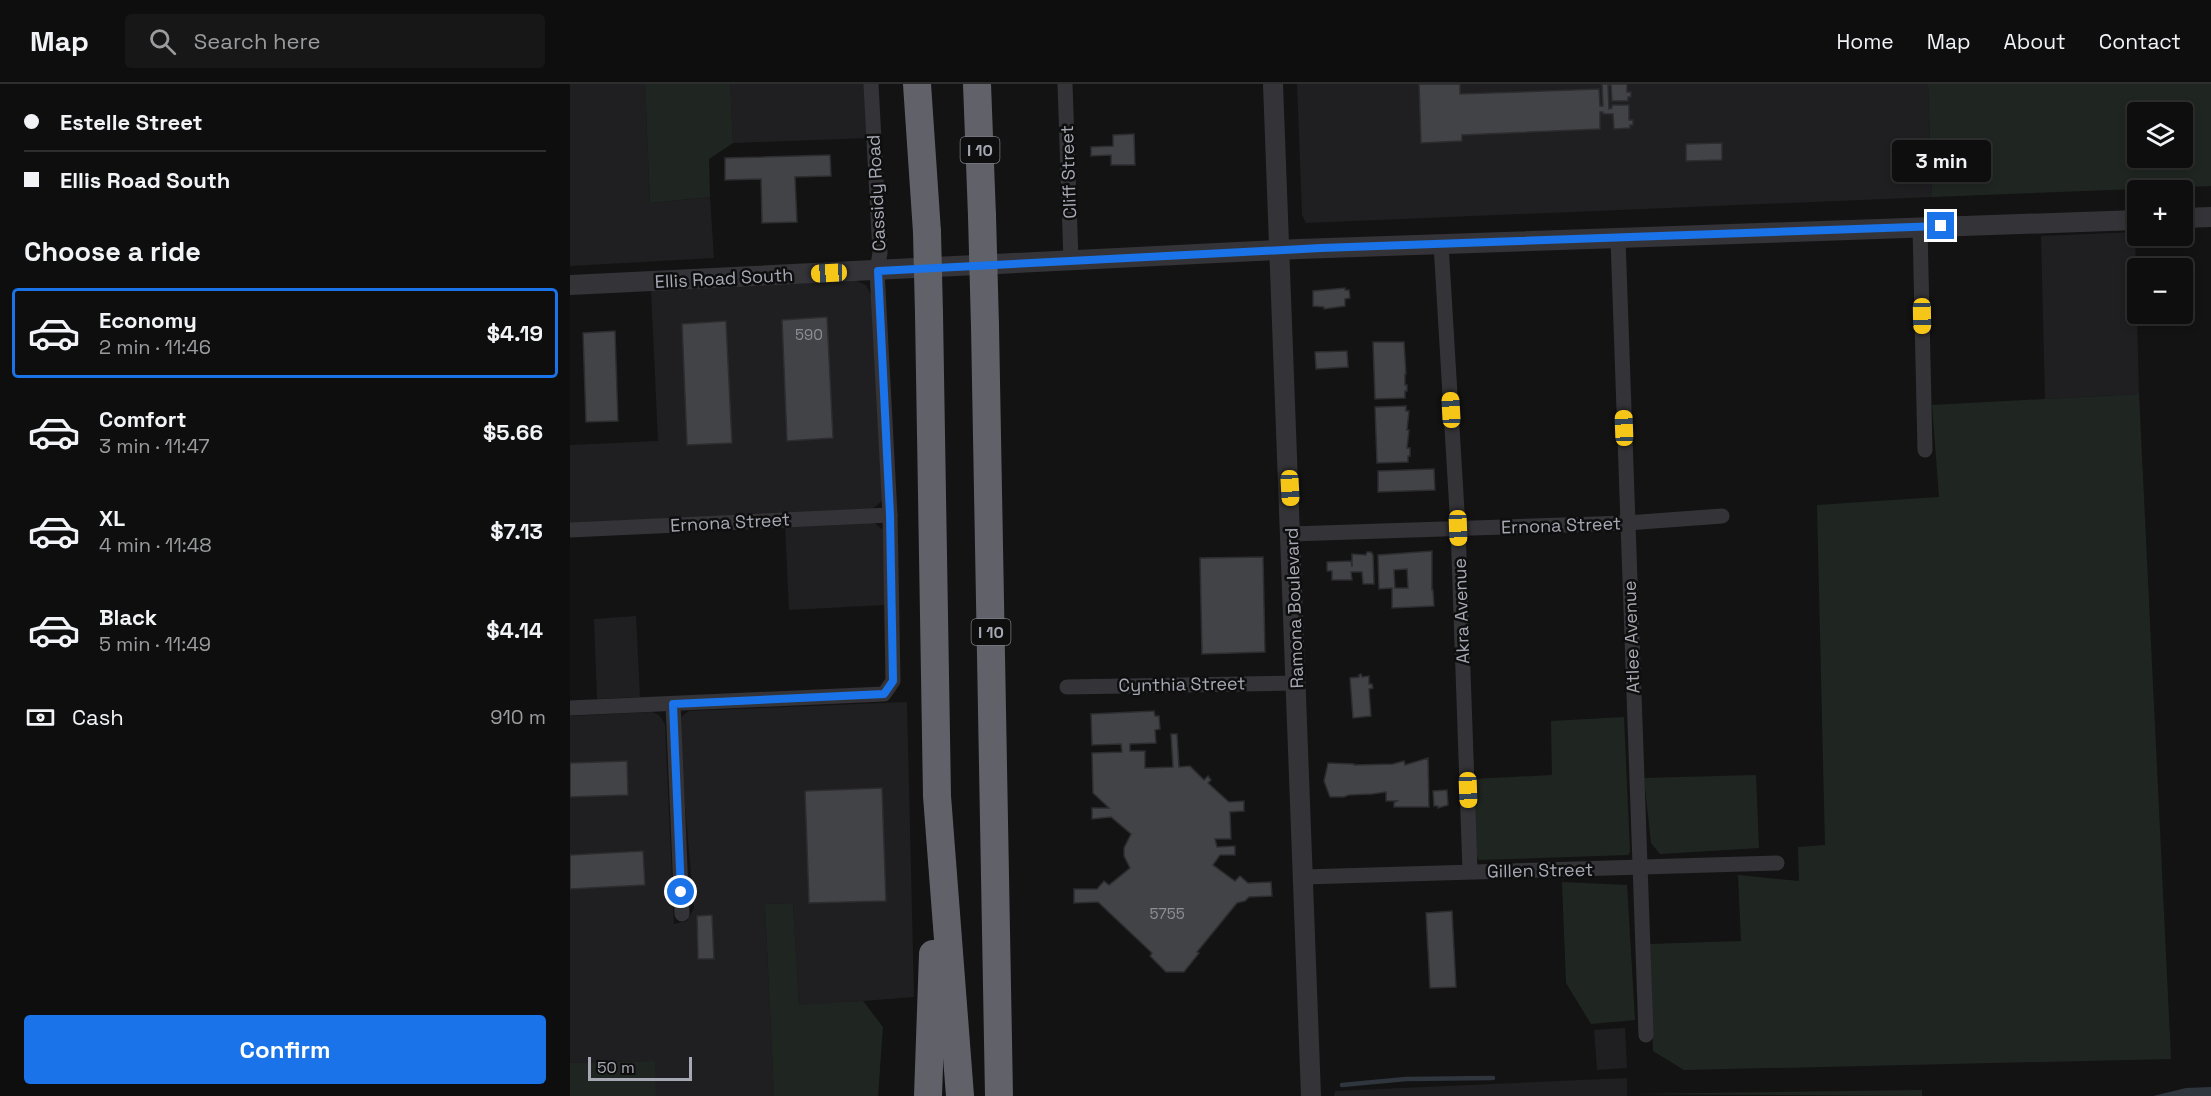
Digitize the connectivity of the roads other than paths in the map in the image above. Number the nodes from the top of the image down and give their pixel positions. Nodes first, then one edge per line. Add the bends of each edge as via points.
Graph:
1 (871, 84) edge
2 (917, 84) edge
3 (977, 84) edge
4 (1065, 84) edge
5 (1273, 84) edge
6 (2211, 217) edge
7 (2193, 218) edge
8 (2127, 220) edge
9 (1920, 227) junction
10 (1618, 239) junction
11 (1441, 244) junction
12 (1280, 251) junction
13 (1071, 261) junction
14 (878, 271) junction
15 (570, 285) edge
16 (1925, 450) dead end
17 (890, 515) junction
18 (1722, 516) dead end
19 (1627, 523) junction
20 (1458, 528) junction
21 (570, 530) edge
22 (1292, 534) junction
23 (1296, 682) junction
24 (1067, 687) dead end
25 (673, 704) junction
26 (570, 708) edge
27 (937, 796) junction
28 (1777, 863) dead end
29 (1641, 868) junction
30 (1470, 871) junction
31 (1303, 877) junction
32 (682, 914) dead end
33 (1646, 1035) dead end
34 (928, 1096) edge
35 (960, 1096) edge
36 (999, 1096) edge
37 (1311, 1096) edge

1 - 14 street, Cassidy Road
2 - 27 highway, bridge via 927,232
3 - 36 highway, I 10, bridge
4 - 13 street, Cliff Street
5 - 12 street, Ramona Boulevard
6 - 7 street
8 - 9 street, Ellis Road South
9 - 10 street, Ellis Road South
9 - 16 street
10 - 11 street, Ellis Road South
10 - 19 street, Atlee Avenue
11 - 12 street, Ellis Road South
11 - 20 street, Akra Avenue
12 - 13 street, Ellis Road South
12 - 22 street, Ramona Boulevard
13 - 14 street, Ellis Road South
14 - 15 street, Ellis Road South
14 - 17 street, Cassidy Road
17 - 21 street, Ernona Street
17 - 25 street, Cassidy Road via 894,672 884,694
18 - 19 street, Ernona Street
19 - 20 street, Ernona Street
19 - 29 street, Atlee Avenue
20 - 22 street, Ernona Street
20 - 30 street, Akra Avenue
22 - 23 street, Ramona Boulevard
23 - 24 street, Cynthia Street
23 - 31 street, Ramona Boulevard
25 - 26 street
25 - 32 street
27 - 34 highway
27 - 35 highway
28 - 29 street, Gillen Street
29 - 30 street, Gillen Street
29 - 33 street, Atlee Avenue
30 - 31 street, Gillen Street
31 - 37 street, Ramona Boulevard

